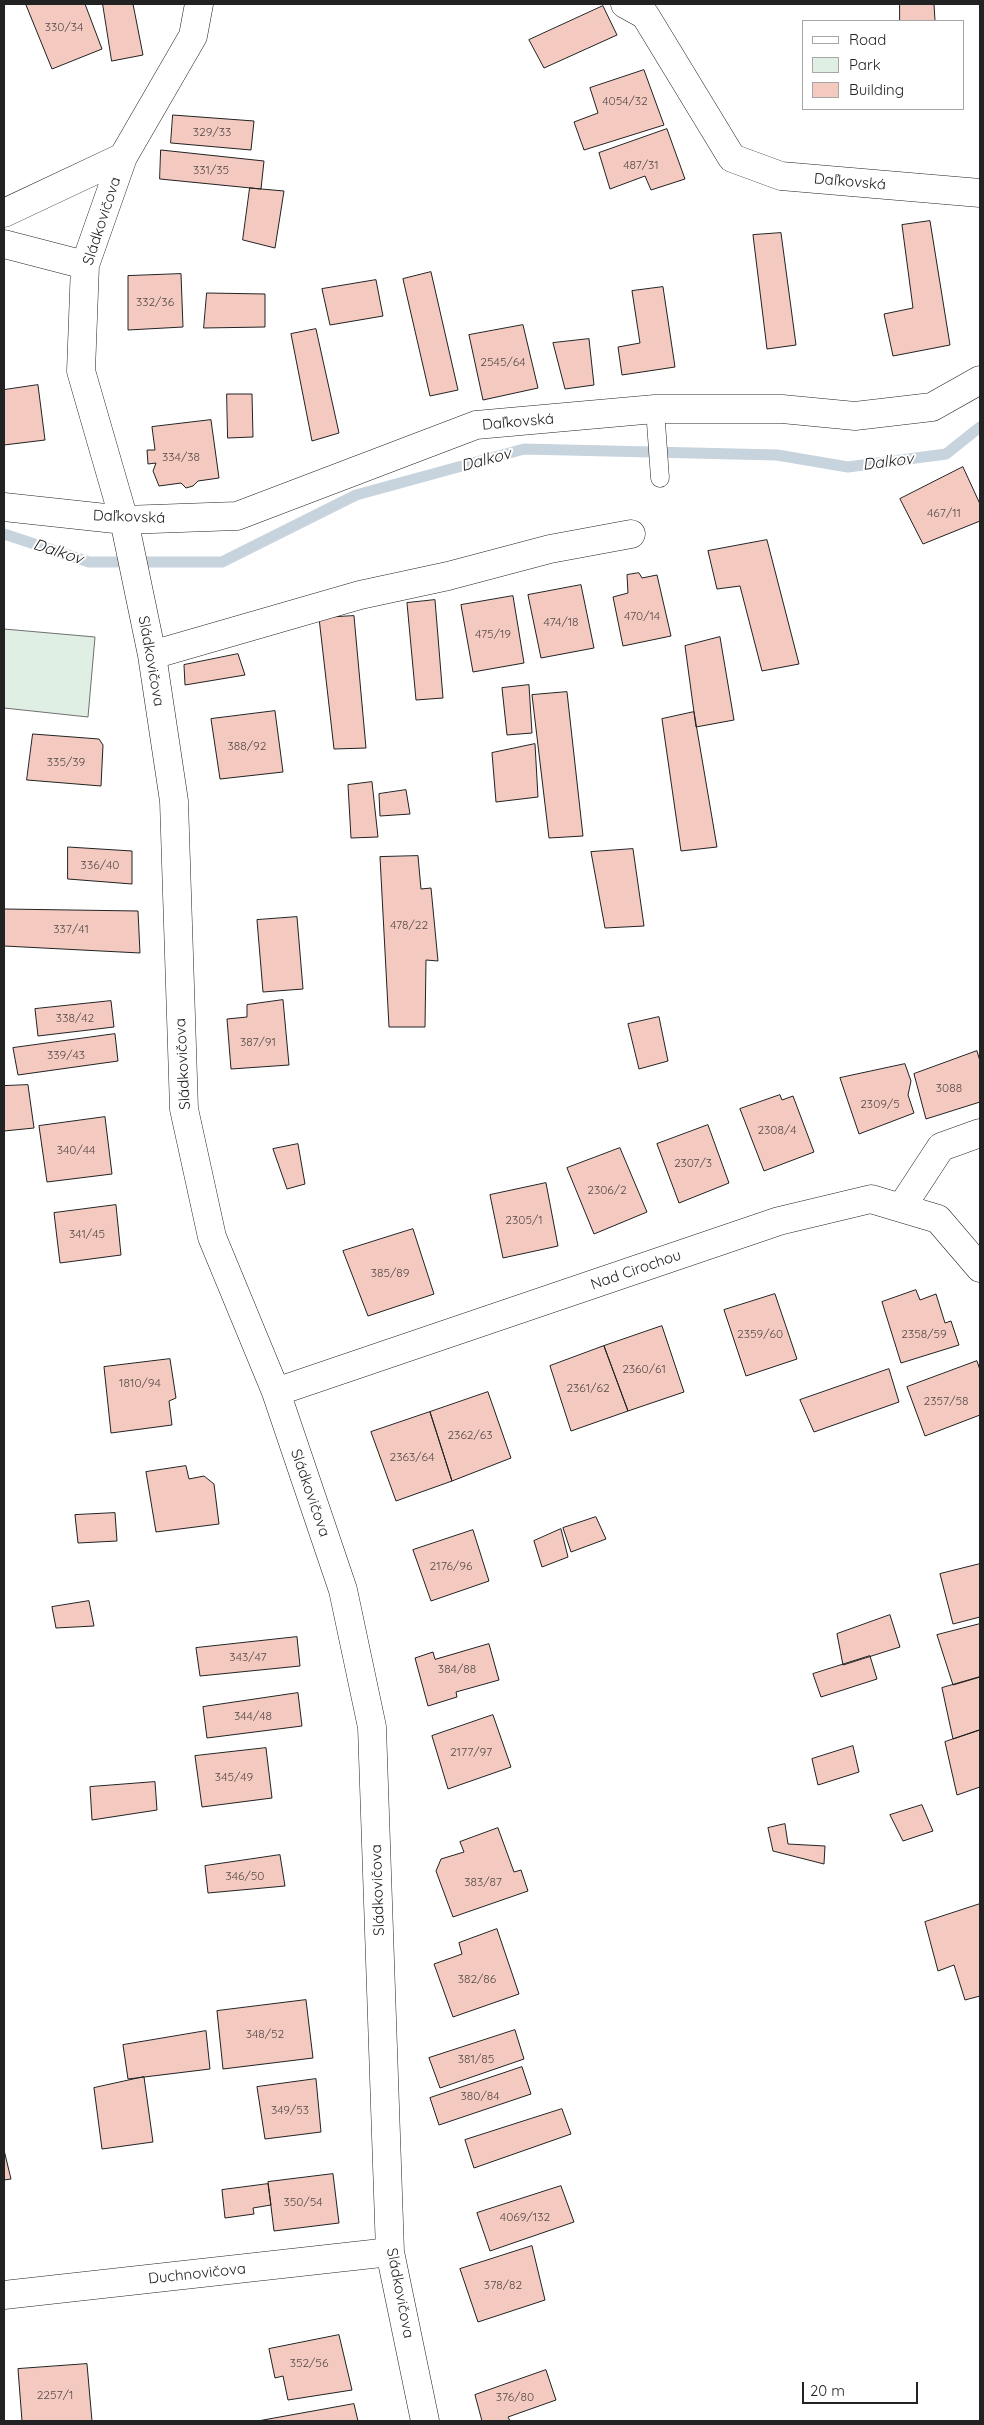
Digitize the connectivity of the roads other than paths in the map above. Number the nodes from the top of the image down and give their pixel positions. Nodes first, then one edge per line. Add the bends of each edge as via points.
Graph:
1 (200, 4) edge
2 (626, 4) edge
3 (123, 157) junction
4 (980, 193) edge
5 (4, 213) edge
6 (4, 244) edge
7 (85, 265) junction
8 (980, 380) edge
9 (657, 421) junction
10 (660, 478) dead end
11 (4, 507) edge
12 (126, 530) junction
13 (631, 534) dead end
14 (152, 655) junction
15 (980, 1133) edge
16 (901, 1208) junction
17 (980, 1268) edge
18 (276, 1392) junction
19 (390, 2252) junction
20 (4, 2295) edge
21 (425, 2421) edge

1 - 3 street, Sládkovičova via 193,36
2 - 4 street, Daľkovská via 645,16 732,158 781,176
3 - 5 street
3 - 7 street, Sládkovičova
6 - 7 street
7 - 12 street, Sládkovičova via 80,371
8 - 9 street, Daľkovská via 932,407 855,416 782,409
9 - 10 lane
9 - 12 street, Daľkovská via 476,426 237,516
11 - 12 street, Daľkovská
12 - 14 street, Sládkovičova
13 - 14 street via 550,549 360,595
14 - 18 street, Sládkovičova via 174,801 184,1109 212,1237
15 - 16 street via 941,1147
16 - 17 street, Nad Cirochou via 938,1219
16 - 18 street, Nad Cirochou via 871,1200 779,1221
18 - 19 street, Sládkovičova via 343,1590 372,1727
19 - 20 street, Duchnovičova
19 - 21 street, Sládkovičova

